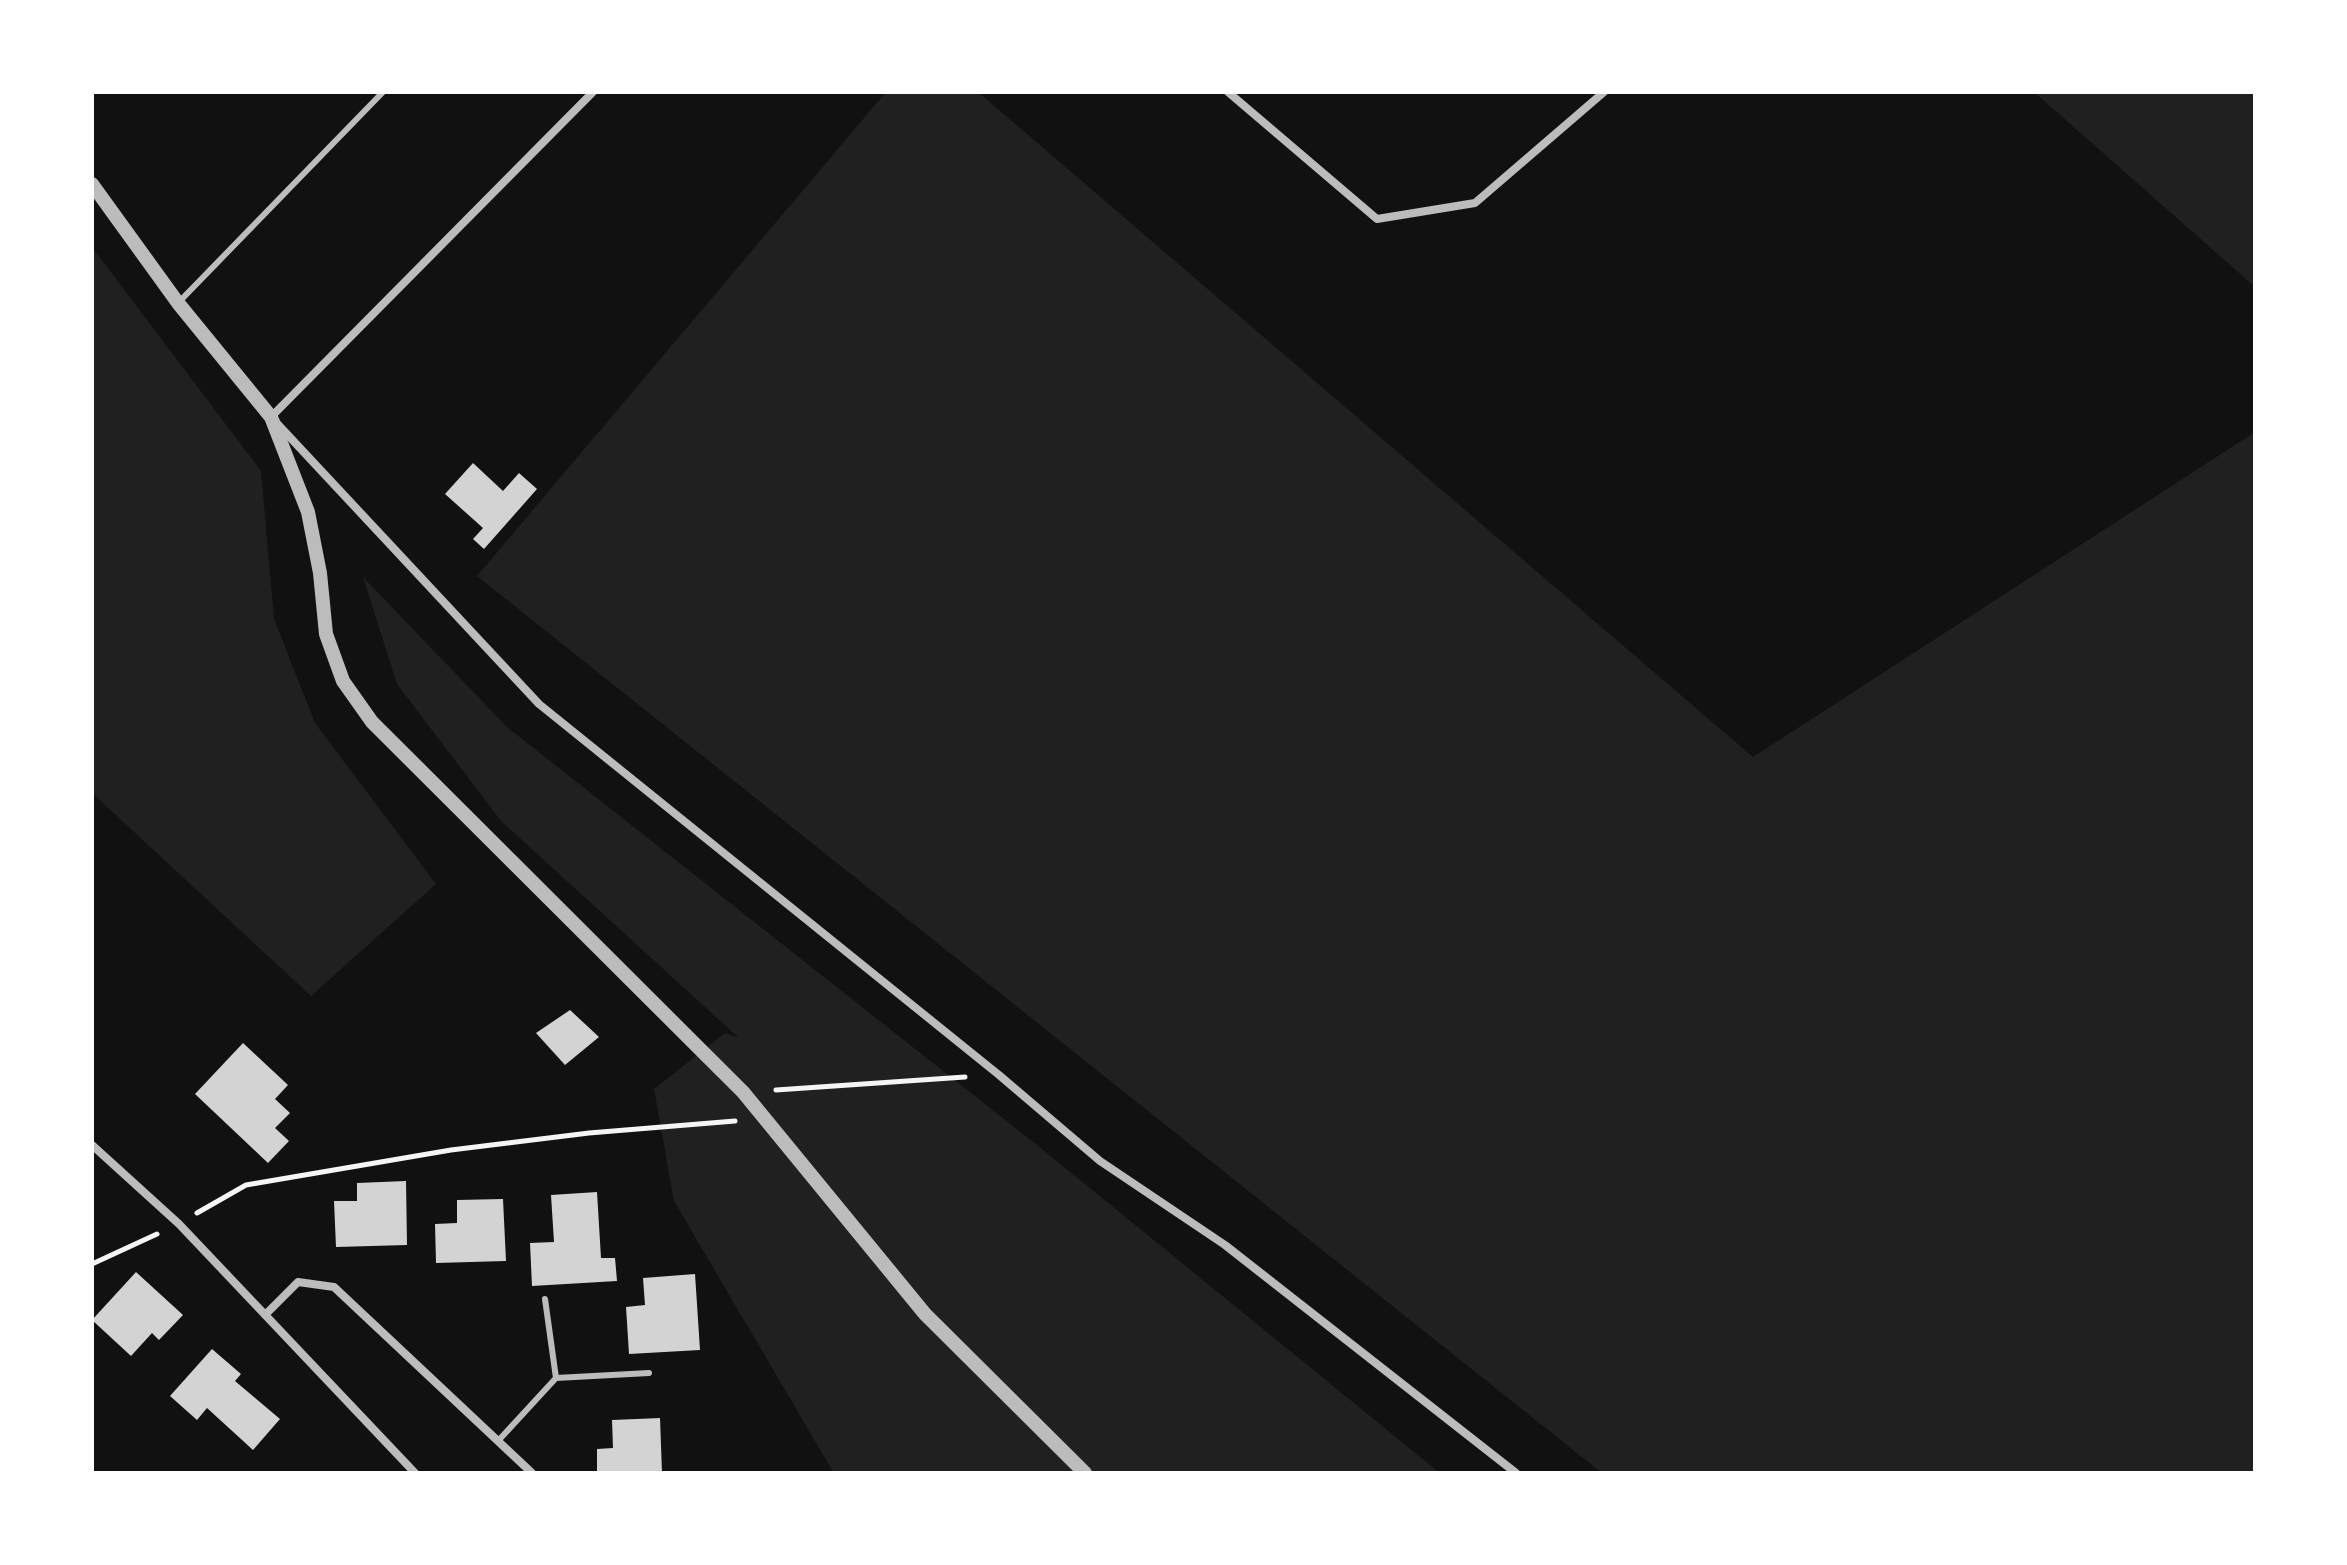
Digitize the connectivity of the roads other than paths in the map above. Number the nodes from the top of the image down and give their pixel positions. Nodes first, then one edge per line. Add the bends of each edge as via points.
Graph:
1 (383, 92) edge
2 (593, 92) edge
3 (1228, 92) edge
4 (1604, 92) edge
5 (92, 184) edge
6 (178, 303) junction
7 (271, 417) junction
8 (92, 1145) edge
9 (545, 1299) dead end
10 (265, 1315) junction
11 (649, 1373) dead end
12 (556, 1378) junction
13 (498, 1441) junction
14 (415, 1473) edge
15 (532, 1473) edge
16 (1085, 1473) edge
17 (1516, 1473) edge

1 - 6 lane
2 - 7 street
3 - 4 street via 1377,219 1475,203
5 - 6 street
6 - 7 street
7 - 16 street via 308,512 326,634 343,681 364,712 743,1092 925,1314
7 - 17 street via 539,704 1100,1161 1225,1245
8 - 10 street via 179,1224
9 - 12 lane
10 - 13 street via 298,1282 334,1287
10 - 14 street
11 - 12 lane
12 - 13 lane
13 - 15 street

